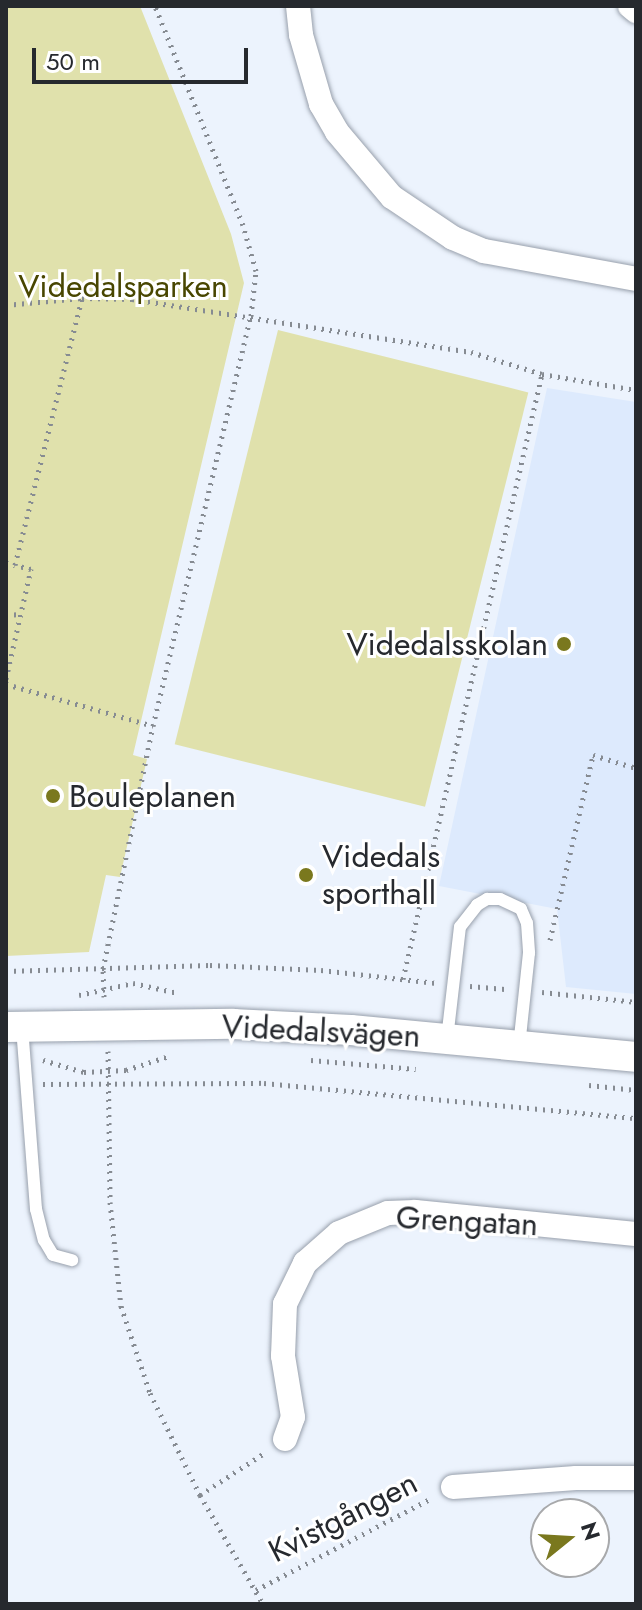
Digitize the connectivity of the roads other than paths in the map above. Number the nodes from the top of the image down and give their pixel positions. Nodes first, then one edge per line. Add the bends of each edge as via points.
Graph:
1 (298, 6) edge
2 (630, 6) edge
3 (636, 11) edge
4 (636, 279) edge
5 (14, 1027) edge
6 (447, 1039) junction
7 (519, 1047) junction
8 (636, 1057) edge
9 (636, 1234) edge
10 (72, 1260) dead end
11 (285, 1439) road end
12 (636, 1478) edge
13 (453, 1487) road end

1 - 4 street via 321,104 337,132 392,197 453,238 484,251
2 - 3 street
5 - 6 street, Videdalsvägen via 233,1024
5 - 10 lane via 29,1084 36,1209 53,1255
6 - 7 street, Videdalsvägen
6 - 7 lane via 460,927 477,905 500,899 521,909 527,923
7 - 8 street, Videdalsvägen
9 - 11 street, Grengatan via 415,1212 388,1213 339,1233 305,1263 285,1304 282,1344 293,1417
12 - 13 street

